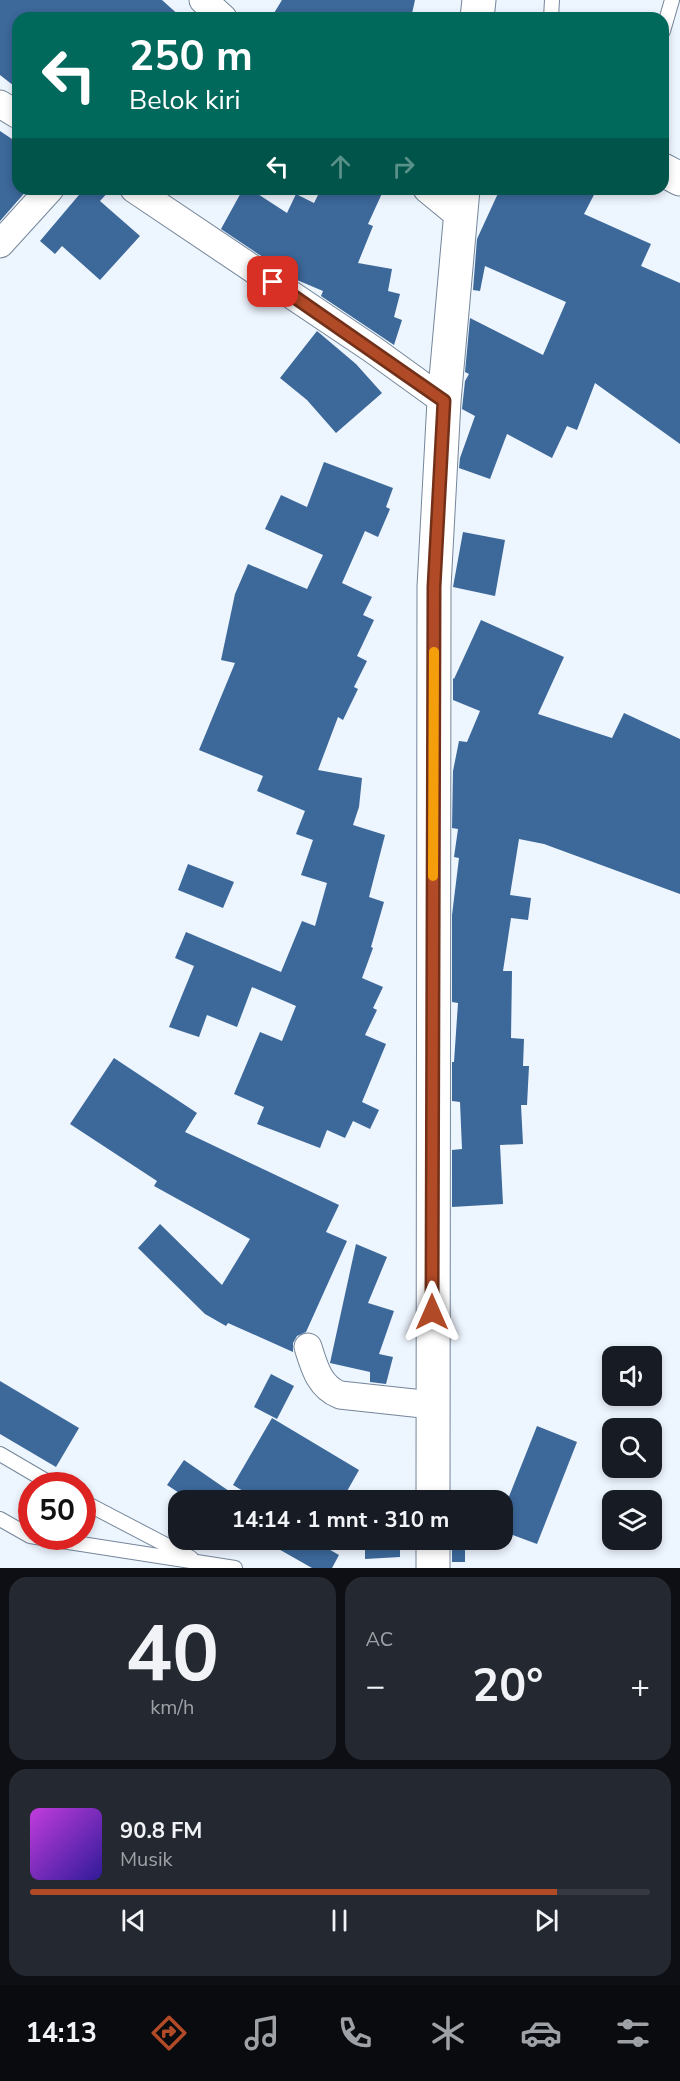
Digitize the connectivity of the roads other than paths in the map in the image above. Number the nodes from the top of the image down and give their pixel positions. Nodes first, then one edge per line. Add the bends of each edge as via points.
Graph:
1 (203, 0) edge
2 (216, 12) edge
3 (45, 195) edge
4 (143, 195) edge
5 (442, 195) edge
6 (462, 203) edge
7 (0, 244) edge
8 (444, 401) junction
9 (308, 1347) dead end
10 (432, 1405) junction
11 (0, 1454) edge
12 (31, 1472) edge
13 (433, 1490) edge
14 (96, 1508) edge
15 (0, 1519) edge
16 (433, 1550) edge
17 (201, 1563) junction
18 (236, 1568) edge
19 (433, 1568) edge

1 - 2 street
3 - 7 street
4 - 8 street
5 - 6 street
6 - 8 main road
8 - 10 main road via 434,587
9 - 10 street via 315,1370 331,1392
10 - 13 main road
11 - 12 lane
14 - 17 lane
15 - 17 lane via 30,1536
16 - 19 main road
17 - 18 lane

